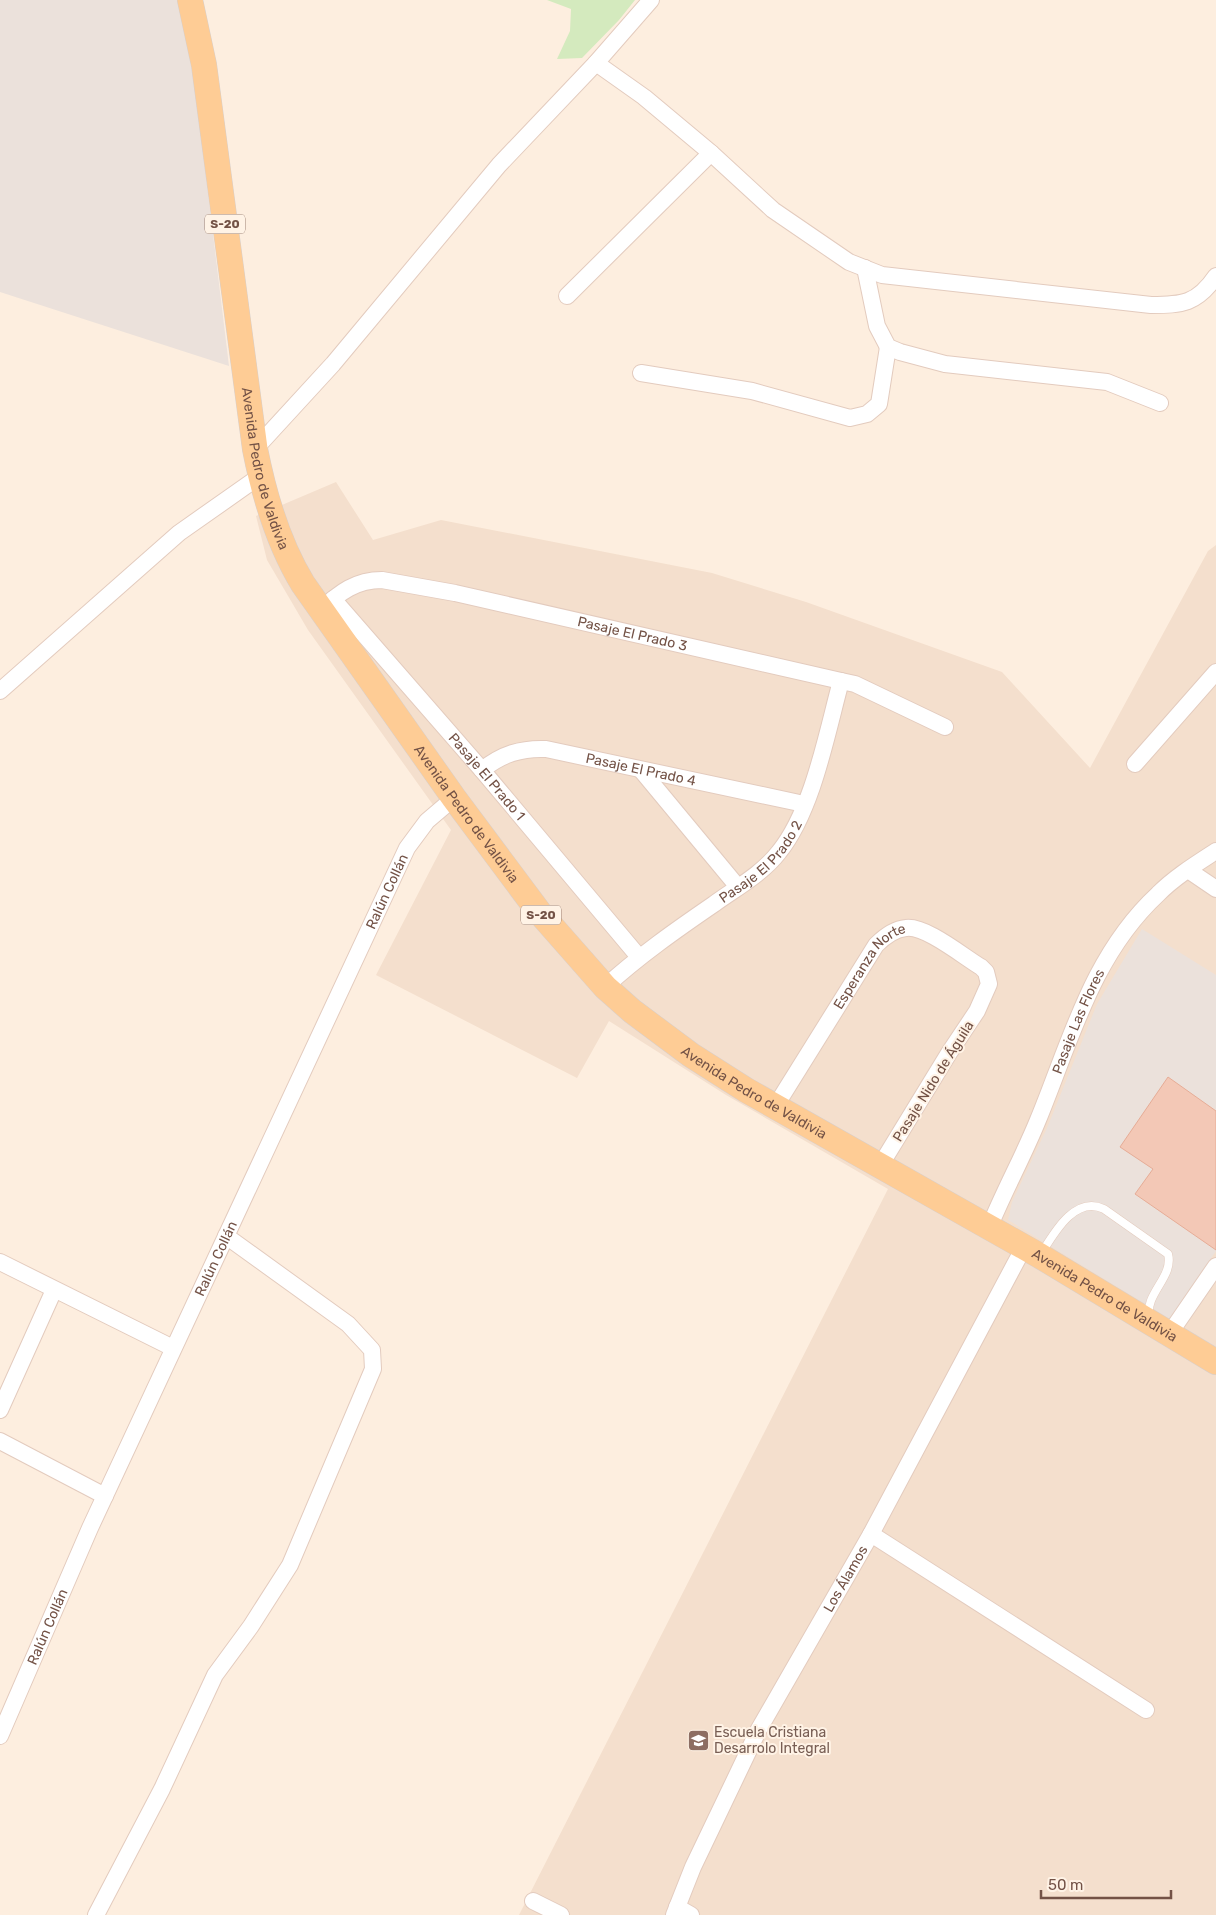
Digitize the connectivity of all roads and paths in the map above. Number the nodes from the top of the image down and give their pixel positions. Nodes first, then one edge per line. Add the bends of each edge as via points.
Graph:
1 (190, 0) edge
2 (651, 0) edge
3 (596, 63) junction
4 (711, 153) junction
5 (865, 268) junction
6 (1216, 276) edge
7 (567, 296) dead end
8 (888, 347) junction
9 (642, 373) dead end
10 (1160, 403) dead end
11 (255, 449) junction
12 (260, 476) junction
13 (327, 605) junction
14 (1216, 672) edge
15 (841, 681) junction
16 (0, 691) edge
17 (945, 727) dead end
18 (1135, 764) dead end
19 (482, 770) junction
20 (641, 770) junction
21 (454, 798) junction
22 (804, 804) junction
23 (1216, 851) edge
24 (1188, 870) junction
25 (738, 887) junction
26 (1216, 889) edge
27 (639, 956) junction
28 (605, 987) junction
29 (985, 995) joint
30 (775, 1106) junction
31 (880, 1166) junction
32 (989, 1228) junction
33 (226, 1236) junction
34 (1032, 1252) junction
35 (0, 1262) edge
36 (1216, 1266) edge
37 (54, 1290) junction
38 (1160, 1327) junction
39 (173, 1348) junction
40 (1216, 1362) edge
41 (0, 1410) edge
42 (0, 1441) edge
43 (105, 1496) junction
44 (871, 1534) junction
45 (1146, 1710) dead end
46 (0, 1736) edge
47 (533, 1901) dead end
48 (680, 1912) edge
49 (96, 1915) edge
50 (561, 1915) edge

1 - 11 main road, Avenida Pedro de Valdivia / S-20 via 204,65
2 - 3 street
3 - 4 street via 644,97
3 - 11 street via 499,165 332,364
4 - 5 street via 773,210 849,262
4 - 7 street
5 - 6 street via 882,275 1151,305 1179,305 1198,296
5 - 8 street via 877,326
8 - 9 street via 879,404 867,414 850,418 752,391
8 - 10 street via 945,364 1107,382
11 - 12 main road, Avenida Pedro de Valdivia / S-20
12 - 13 main road, Avenida Pedro de Valdivia / S-20 via 289,561
12 - 16 street via 179,533
13 - 15 street, Pasaje El Prado 3 via 346,589 361,582 382,580 455,593
13 - 19 street, Pasaje El Prado 1
13 - 21 main road, Avenida Pedro de Valdivia / S-20
14 - 18 street
15 - 17 street, Pasaje El Prado 3 via 855,684
15 - 22 street, Pasaje El Prado 2
19 - 20 street, Pasaje El Prado 4 via 510,752 534,748
19 - 27 street, Pasaje El Prado 1
20 - 22 street, Pasaje El Prado 4
20 - 25 street
21 - 28 main road, Avenida Pedro de Valdivia / S-20 via 539,912
21 - 33 street, Ralún Collán via 427,821 407,848
22 - 25 street, Pasaje El Prado 2 via 798,821 779,852
23 - 24 street, Pasaje Las Flores
24 - 26 street
24 - 32 street, Pasaje Las Flores via 1158,894 1132,923 1088,990 1037,1122
25 - 27 street, Pasaje El Prado 2
27 - 28 street, Pasaje El Prado 2
28 - 30 main road, Avenida Pedro de Valdivia / S-20 via 691,1055
29 - 30 street, Esperanza Norte via 988,978 981,967 922,930 899,930 876,945
29 - 31 street, Pasaje Nido de Águila
30 - 31 main road, Avenida Pedro de Valdivia / S-20
31 - 32 main road, Avenida Pedro de Valdivia / S-20
32 - 34 main road, Avenida Pedro de Valdivia
33 - 39 street, Ralún Collán
33 - 49 street via 348,1324 372,1350 373,1369 290,1566 215,1675 162,1789
34 - 38 main road, Avenida Pedro de Valdivia
34 - 38 lane via 1083,1206 1104,1208 1168,1254 1168,1267 1148,1307
34 - 44 street, Los Álamos
35 - 37 street
36 - 38 street
37 - 39 street
37 - 41 street
38 - 40 main road, Avenida Pedro de Valdivia
39 - 43 street, Ralún Collán
42 - 43 street
43 - 46 street, Ralún Collán
44 - 45 street
44 - 48 street, Los Álamos via 759,1729 693,1867
47 - 50 street

